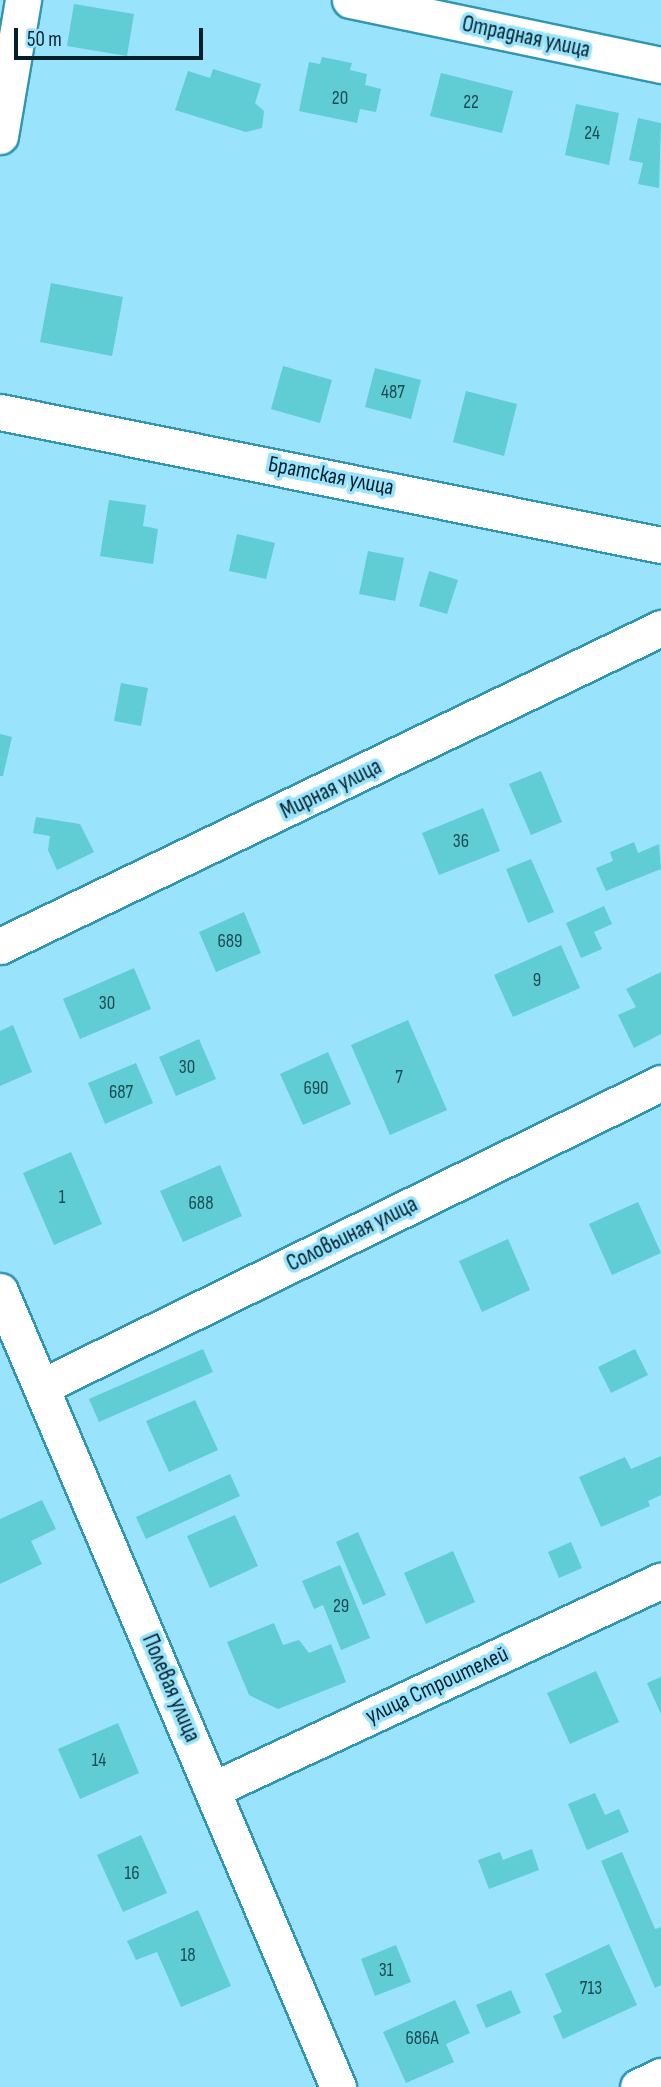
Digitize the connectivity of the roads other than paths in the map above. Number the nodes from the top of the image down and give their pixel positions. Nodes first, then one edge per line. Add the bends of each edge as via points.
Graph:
1 (23, 0) edge
2 (350, 0) edge
3 (661, 65) edge
4 (0, 136) edge
5 (0, 412) edge
6 (661, 545) edge
7 (661, 628) edge
8 (0, 946) edge
9 (661, 1083) edge
10 (0, 1291) edge
11 (43, 1386) junction
12 (661, 1581) edge
13 (214, 1789) junction
14 (661, 2076) edge
15 (338, 2087) edge
16 (638, 2087) edge

1 - 4 street
2 - 3 street, Отрадная улица
5 - 6 street, Братская улица
7 - 8 street, Мирная улица
9 - 11 street, Соловьиная улица
10 - 11 street, Полевая улица
11 - 13 street, Полевая улица
12 - 13 street, улица Строителей
13 - 15 street, Полевая улица
14 - 16 street

